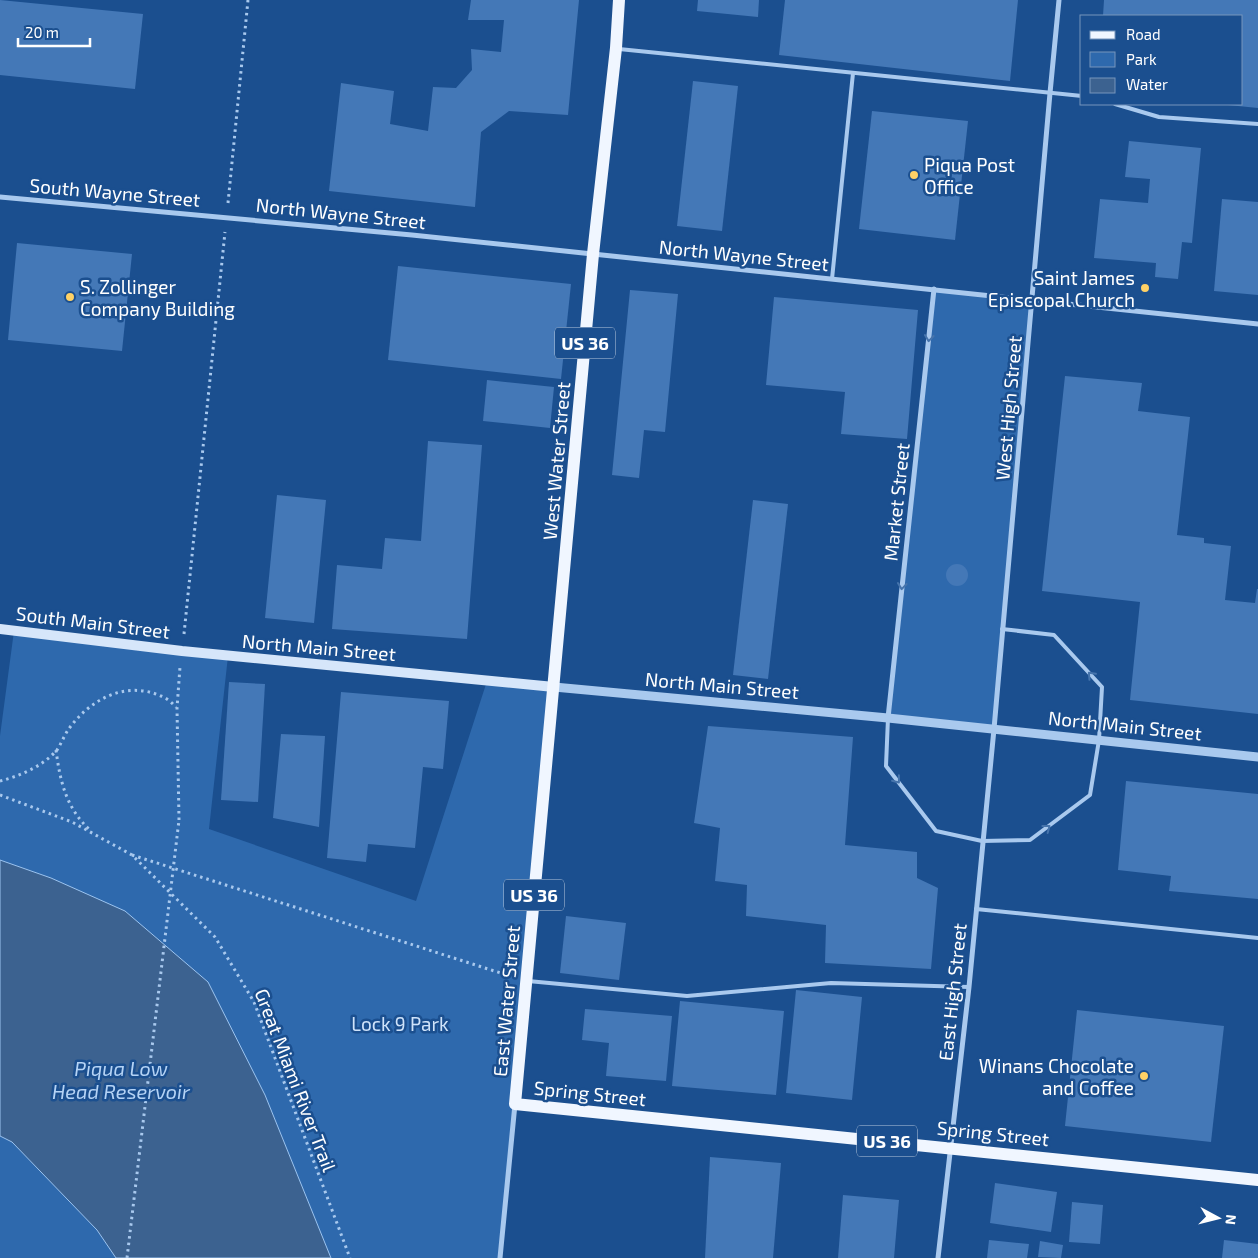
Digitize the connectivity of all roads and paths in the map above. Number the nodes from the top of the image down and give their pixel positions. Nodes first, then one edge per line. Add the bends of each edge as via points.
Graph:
1 (248, 0) edge
2 (619, 0) edge
3 (1059, 0) edge
4 (616, 48) junction
5 (853, 73) junction
6 (1050, 93) junction
7 (1080, 96) edge
8 (1119, 105) edge
9 (1258, 124) edge
10 (0, 197) edge
11 (227, 217) junction
12 (593, 254) junction
13 (832, 279) junction
14 (934, 289) junction
15 (1033, 300) junction
16 (1258, 324) edge
17 (0, 629) edge
18 (1002, 629) junction
19 (182, 651) junction
20 (554, 687) junction
21 (177, 708) junction
22 (888, 718) junction
23 (994, 729) junction
24 (1099, 740) junction
25 (56, 750) junction
26 (1258, 757) edge
27 (0, 781) edge
28 (0, 795) edge
29 (93, 834) junction
30 (982, 841) junction
31 (132, 855) junction
32 (976, 909) junction
33 (1258, 938) edge
34 (526, 981) junction
35 (969, 987) junction
36 (515, 1104) junction
37 (950, 1148) junction
38 (1258, 1180) edge
39 (127, 1258) edge
40 (350, 1258) edge
41 (500, 1258) edge
42 (938, 1258) edge

1 - 11 path
2 - 4 main road, West Water Street / US 36
3 - 6 street, West High Street
4 - 5 lane
4 - 12 main road, West Water Street / US 36
5 - 6 lane
5 - 13 lane
6 - 7 lane
6 - 15 street, West High Street
8 - 9 lane via 1158,116
10 - 11 street, South Wayne Street
11 - 12 street, North Wayne Street
11 - 19 path
12 - 13 street, North Wayne Street
12 - 20 main road, West Water Street / US 36
13 - 14 street, North Wayne Street
14 - 15 street, North Wayne Street
14 -> 22 street, Market Street
15 - 16 street, North Wayne Street
15 - 18 street, West High Street
17 - 19 main road, South Main Street
18 - 23 street, West High Street
24 -> 18 lane via 1102,688 1054,635
19 - 20 main road, North Main Street
19 - 21 path
20 - 22 street, North Main Street
20 - 34 main road, East Water Street / US 36
21 - 25 path via 163,696 145,690 103,697 85,710
21 - 39 path, bridge via 178,820
22 - 23 street, North Main Street
22 -> 30 lane via 886,766 892,774 936,831
23 - 24 street, North Main Street
23 - 30 street, East High Street
24 - 26 street, North Main Street
30 -> 24 lane via 1030,840 1090,795
25 - 27 path via 37,766
25 - 29 path via 60,780 69,803
28 - 29 path, Great Miami River Trail via 65,819
29 - 31 path, Great Miami River Trail
30 - 32 street, East High Street
31 - 34 path
31 - 40 path, Great Miami River Trail via 215,937 254,1002
32 - 33 lane
32 - 35 street, East High Street
34 - 35 lane via 687,996 831,983
34 - 36 main road, East Water Street / US 36
35 - 37 street, East High Street
36 - 37 main road, Spring Street / US 36
36 - 41 street, East Water Street
37 - 38 main road, Spring Street / US 36
37 - 42 street, East High Street

